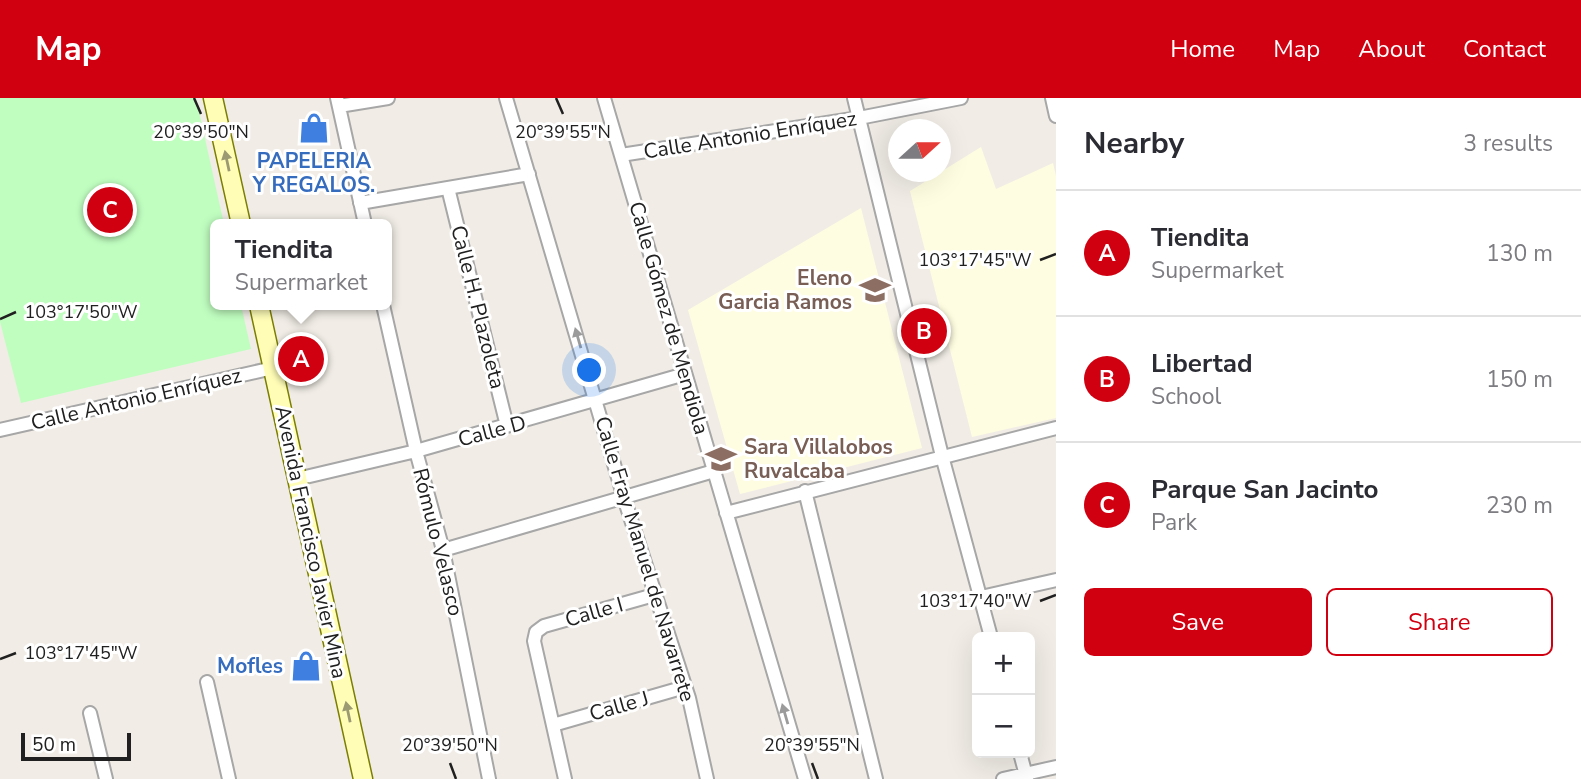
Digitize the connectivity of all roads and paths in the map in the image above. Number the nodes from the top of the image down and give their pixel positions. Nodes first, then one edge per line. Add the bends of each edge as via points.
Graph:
1 (213, 98) edge
2 (388, 98) edge
3 (506, 98) edge
4 (604, 98) edge
5 (854, 98) edge
6 (961, 98) edge
7 (1052, 98) edge
8 (338, 102) edge
9 (1056, 117) edge
10 (859, 118) junction
11 (621, 155) junction
12 (529, 174) junction
13 (448, 188) junction
14 (360, 203) junction
15 (240, 219) edge
16 (364, 219) edge
17 (260, 310) edge
18 (384, 310) edge
19 (273, 368) junction
20 (685, 374) junction
21 (597, 402) junction
22 (508, 426) junction
23 (1056, 428) edge
24 (0, 430) edge
25 (416, 452) junction
26 (942, 456) junction
27 (714, 471) junction
28 (297, 479) junction
29 (805, 491) junction
30 (624, 498) junction
31 (726, 513) junction
32 (443, 550) junction
33 (1056, 580) edge
34 (654, 595) junction
35 (981, 597) junction
36 (990, 632) edge
37 (207, 682) dead end
38 (685, 687) junction
39 (90, 713) dead end
40 (553, 725) junction
41 (1021, 758) edge
42 (1056, 767) edge
43 (1026, 776) edge
44 (106, 779) edge
45 (229, 779) edge
46 (363, 779) edge
47 (489, 779) edge
48 (565, 779) edge
49 (707, 779) edge
50 (805, 779) edge
51 (876, 779) edge
52 (1003, 779) edge

15 -> 1 main road
2 - 8 street
3 - 12 street, Calle Fray Manuel de Navarrete
4 - 11 street, Calle Gómez de Mendiola
5 - 10 street
6 - 10 street, Calle Antonio Enríquez
7 - 9 street
8 - 14 street
10 - 11 street, Calle Antonio Enríquez
10 - 26 street
11 - 20 street, Calle Gómez de Mendiola
12 - 13 street
21 -> 12 street, Calle Fray Manuel de Navarrete
13 - 14 street
13 - 22 street, Calle H. Plazoleta
14 - 16 street
17 - 19 main road, Avenida Francisco Javier Mina
18 - 25 street, Rómulo Velasco
19 - 24 street, Calle Antonio Enríquez
19 - 28 main road, Avenida Francisco Javier Mina
20 - 21 street, Calle D
20 - 27 street, Calle Gómez de Mendiola
21 - 22 street, Calle D
21 - 30 street, Calle Fray Manuel de Navarrete
22 - 25 street, Calle D
23 - 26 street
25 - 28 street, Calle D
25 - 32 street, Rómulo Velasco
26 - 29 street
26 - 35 street
27 - 30 street
27 - 31 street, Calle Gómez de Mendiola
46 -> 28 main road, Avenida Francisco Javier Mina
29 - 31 street
29 - 51 street
30 - 32 street
30 - 34 street, Calle Fray Manuel de Navarrete
50 -> 31 street, Calle Gómez de Mendiola
32 - 47 street, Rómulo Velasco
33 - 35 street
34 - 38 street, Calle Fray Manuel de Navarrete
34 - 40 street, Calle I via 536,632 534,641
35 - 36 street
37 - 45 street
38 - 40 street, Calle J
38 - 49 street, Calle Fray Manuel de Navarrete
39 - 44 street
40 - 48 street
41 - 43 street
42 - 43 street
43 - 52 street

